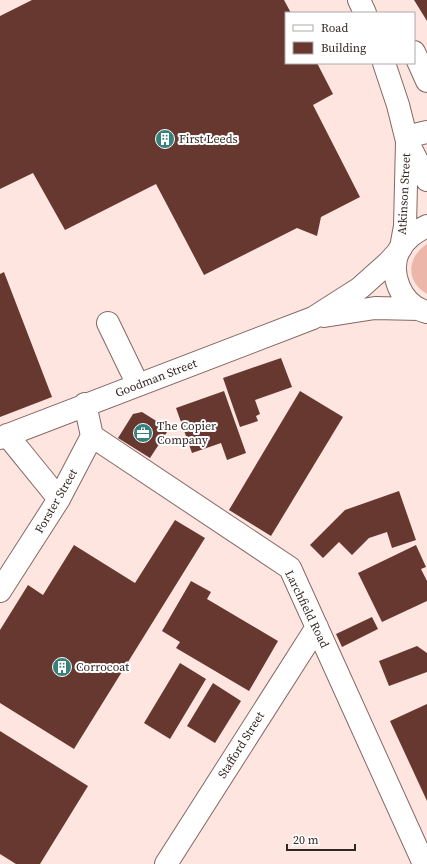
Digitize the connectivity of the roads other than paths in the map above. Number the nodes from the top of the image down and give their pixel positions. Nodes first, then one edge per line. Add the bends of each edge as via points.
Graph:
1 (359, 0) edge
2 (365, 12) edge
3 (415, 54) edge
4 (384, 64) edge
5 (427, 81) edge
6 (427, 132) edge
7 (407, 139) junction
8 (427, 180) edge
9 (427, 226) edge
10 (400, 249) junction
11 (424, 312) edge
12 (313, 318) junction
13 (108, 323) dead end
14 (138, 385) junction
15 (85, 404) junction
16 (92, 436) junction
17 (4, 437) edge
18 (59, 499) junction
19 (0, 591) edge
20 (317, 627) junction
21 (166, 864) edge
22 (424, 864) edge

1 - 2 street
3 - 5 street
4 - 7 street, Atkinson Street
6 - 7 street
7 - 8 street, Atkinson Street
7 - 10 street, Atkinson Street via 405,226
9 - 10 street, Goodman Street via 414,233
10 - 11 street, Atkinson Street via 395,264 398,286 409,303
10 - 12 street, Goodman Street via 360,288
11 - 12 street, Goodman Street via 375,308
12 - 14 street, Goodman Street
13 - 14 street
14 - 15 street, Goodman Street
15 - 16 street
15 - 17 street, Goodman Street
16 - 18 street, Forster Street
16 - 20 street, Larchfield Road via 290,568
17 - 18 street
18 - 19 street, Forster Street
20 - 21 street, Stafford Street
20 - 22 street, Larchfield Road

